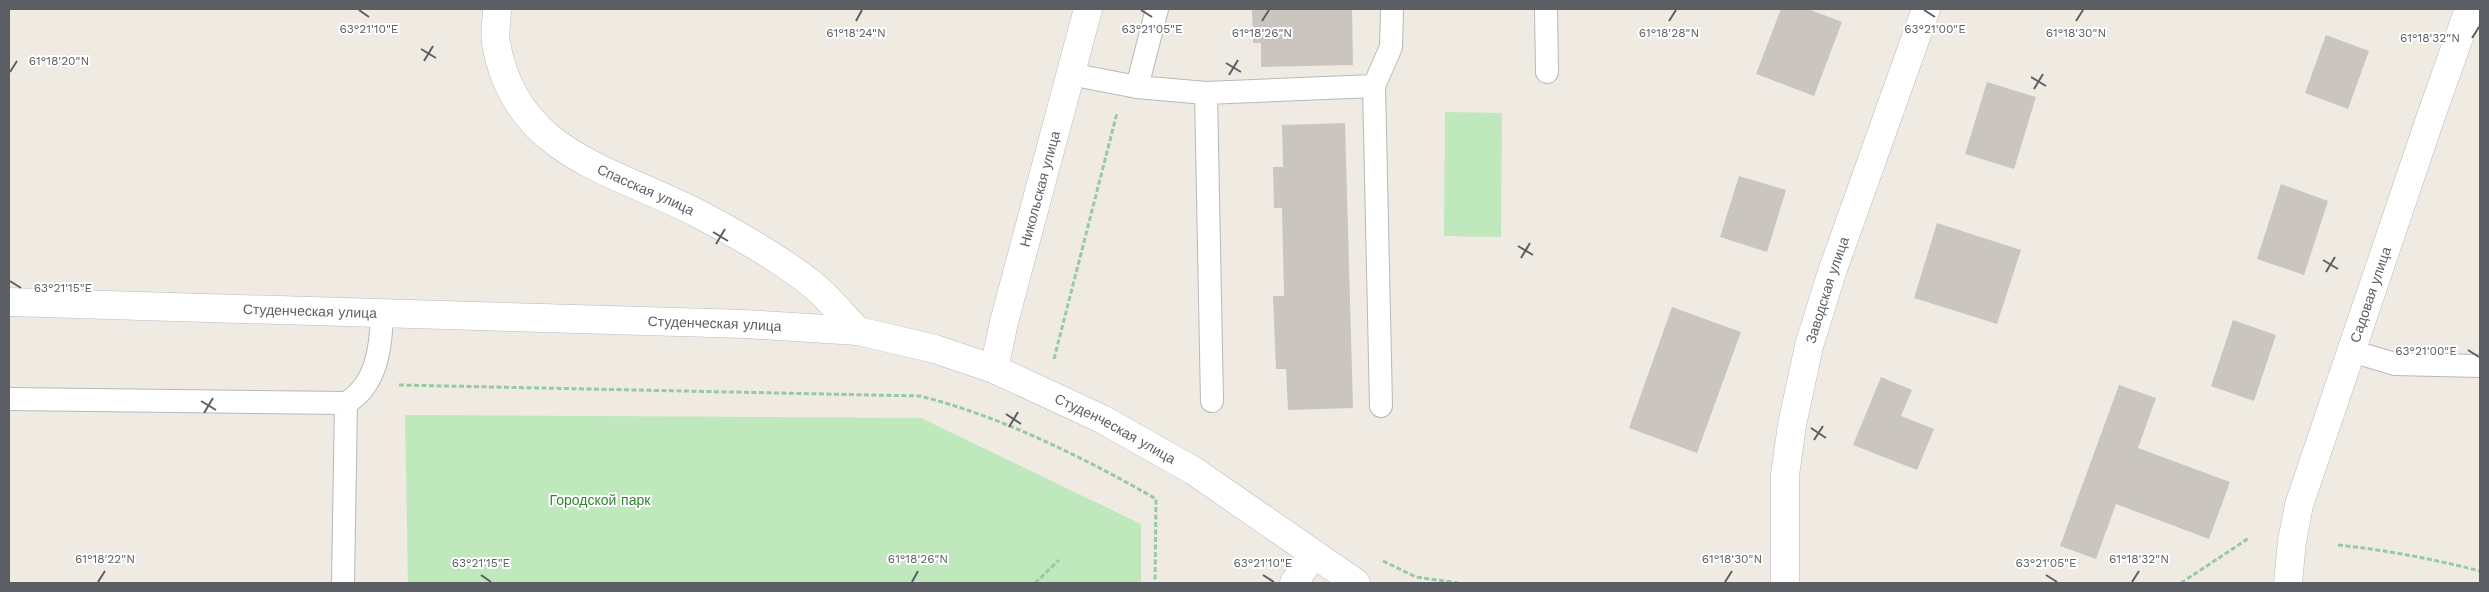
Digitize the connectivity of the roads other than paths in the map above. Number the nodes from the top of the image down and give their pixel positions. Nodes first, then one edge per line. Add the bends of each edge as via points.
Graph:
1 (497, 9) edge
2 (1088, 9) edge
3 (1157, 9) edge
4 (1392, 9) edge
5 (1546, 9) edge
6 (1926, 9) edge
7 (2469, 9) edge
8 (1547, 72) dead end
9 (1070, 74) junction
10 (1374, 86) junction
11 (1136, 87) junction
12 (1206, 93) junction
13 (9, 302) edge
14 (382, 314) junction
15 (858, 331) junction
16 (2351, 351) junction
17 (2480, 366) edge
18 (994, 369) junction
19 (9, 399) edge
20 (1212, 401) dead end
21 (346, 404) junction
22 (1380, 406) dead end
23 (1313, 554) junction
24 (343, 583) edge
25 (1294, 583) edge
26 (1356, 583) edge
27 (1785, 583) edge
28 (2288, 583) edge

1 - 15 street, Спасская улица via 496,41 506,84 533,124 568,152 696,212 756,247 813,285
2 - 9 street, Никольская улица
3 - 11 lane
4 - 10 lane via 1391,48
5 - 8 lane
6 - 27 street, Заводская улица via 1832,272 1809,346 1785,475
7 - 16 street, Садовая улица
9 - 11 lane
9 - 18 street, Никольская улица
10 - 12 lane
10 - 22 lane
11 - 12 lane
12 - 20 lane
13 - 14 street, Студенческая улица
14 - 15 street, Студенческая улица via 744,324
14 - 21 lane via 381,343 373,370 359,396
15 - 18 street, Студенческая улица via 935,349
16 - 17 lane via 2395,364
16 - 28 street, Садовая улица via 2299,506
18 - 23 street, Студенческая улица via 1102,419 1162,452
19 - 21 lane
21 - 24 lane
23 - 25 street
23 - 26 street, Студенческая улица

